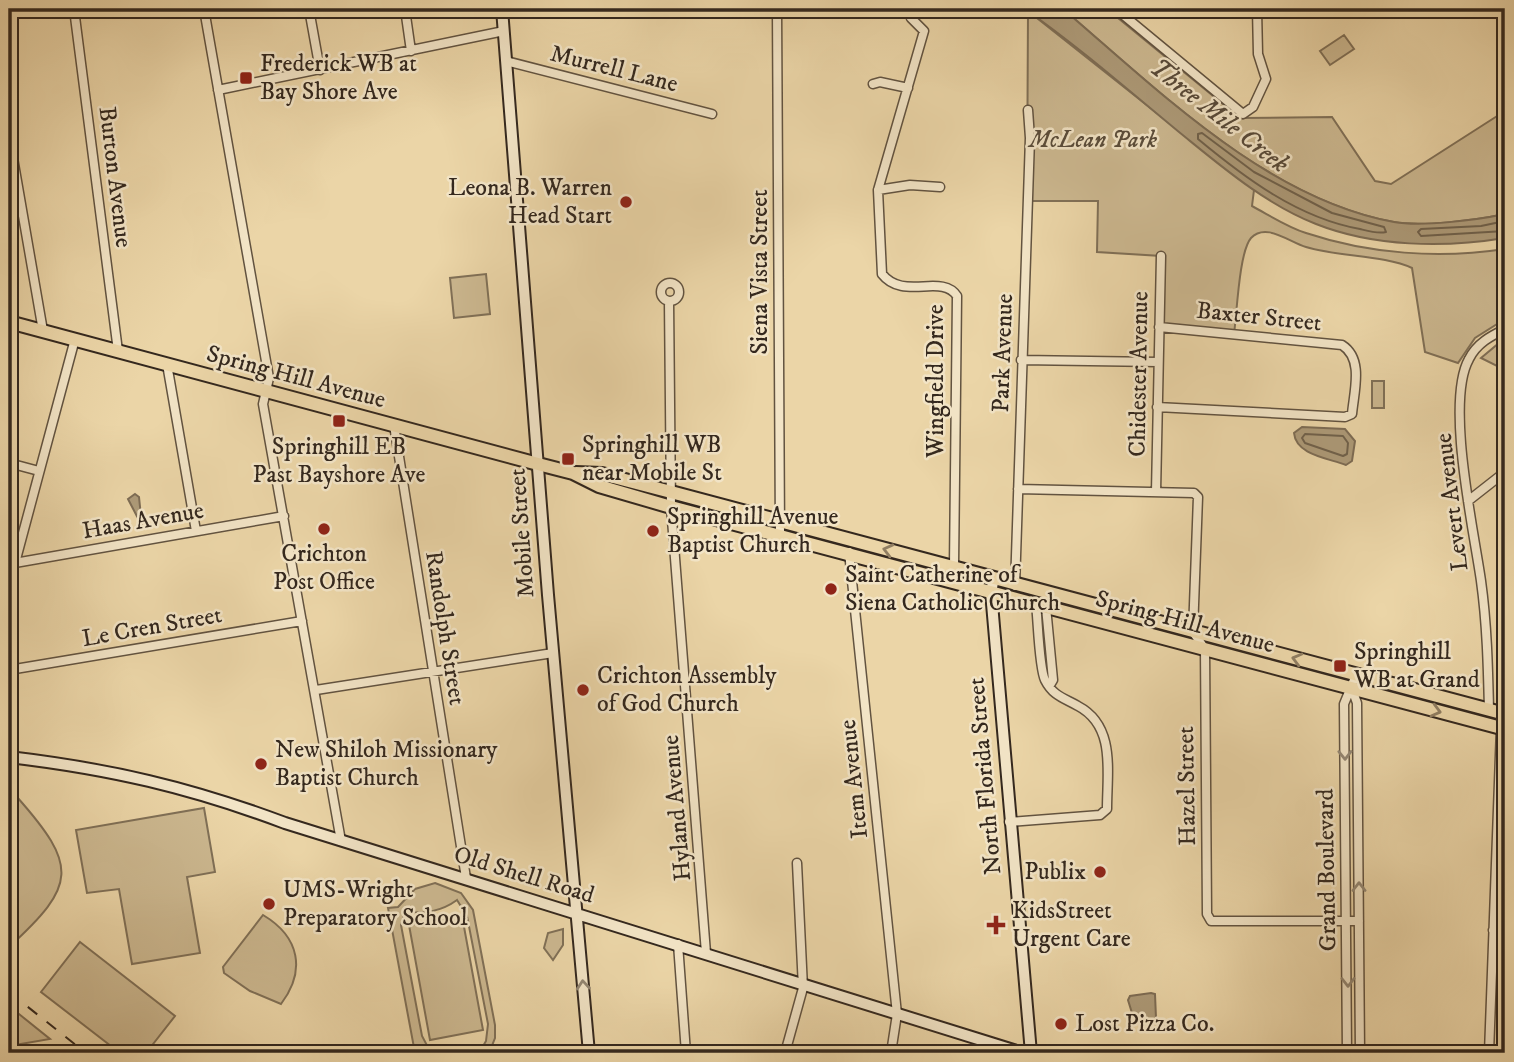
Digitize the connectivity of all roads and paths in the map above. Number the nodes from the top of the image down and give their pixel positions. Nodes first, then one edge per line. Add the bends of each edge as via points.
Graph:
1 (74, 9) edge
2 (204, 9) edge
3 (309, 9) edge
4 (405, 9) edge
5 (502, 9) edge
6 (777, 9) edge
7 (1116, 9) edge
8 (1257, 9) edge
9 (911, 18) dead end
10 (504, 31) junction
11 (411, 51) junction
12 (506, 61) junction
13 (320, 70) junction
14 (873, 85) dead end
15 (908, 88) junction
16 (218, 90) junction
17 (1028, 110) dead end
18 (712, 114) dead end
19 (9, 135) edge
20 (12, 165) edge
21 (940, 187) dead end
22 (878, 190) junction
23 (1161, 256) dead end
24 (669, 301) dead end
25 (9, 321) edge
26 (1159, 327) junction
27 (1505, 329) edge
28 (43, 331) junction
29 (75, 339) junction
30 (118, 351) junction
31 (1021, 360) junction
32 (1158, 362) junction
33 (167, 364) junction
34 (267, 390) junction
35 (1157, 407) junction
36 (394, 425) junction
37 (9, 463) edge
38 (538, 464) junction
39 (39, 471) junction
40 (1505, 471) edge
41 (573, 473) junction
42 (1018, 489) junction
43 (671, 492) junction
44 (1156, 492) junction
45 (1468, 501) junction
46 (671, 506) junction
47 (284, 516) junction
48 (780, 522) junction
49 (196, 531) junction
50 (780, 536) junction
51 (848, 540) junction
52 (850, 554) junction
53 (12, 563) edge
54 (954, 566) junction
55 (994, 578) junction
56 (1015, 584) junction
57 (991, 592) junction
58 (1012, 598) junction
59 (1041, 606) junction
60 (302, 621) junction
61 (1193, 632) junction
62 (1205, 649) junction
63 (553, 653) junction
64 (9, 670) edge
65 (433, 672) junction
66 (1356, 675) junction
67 (1352, 689) junction
68 (316, 690) junction
69 (1489, 710) junction
70 (1505, 714) edge
71 (1503, 729) edge
72 (9, 757) edge
73 (1009, 822) junction
74 (341, 841) junction
75 (797, 863) dead end
76 (466, 878) junction
77 (576, 913) junction
78 (1348, 921) junction
79 (1359, 921) junction
80 (1493, 930) junction
81 (1505, 933) edge
82 (678, 944) junction
83 (706, 953) junction
84 (803, 984) junction
85 (897, 1014) junction
86 (1489, 1051) edge
87 (589, 1053) edge
88 (686, 1053) edge
89 (785, 1053) edge
90 (891, 1053) edge
91 (1023, 1053) edge
92 (1031, 1053) edge
93 (1347, 1053) edge
94 (1360, 1053) edge
95 (1505, 1053) edge

1 - 30 street, Burton Avenue
2 - 16 street
3 - 13 street
4 - 11 street
5 - 10 street, Mobile Street
6 - 48 street, Siena Vista Street
7 - 8 street via 1243,114 1253,107 1266,79 1258,54
9 - 15 street, Wingfield Drive via 924,32
10 - 11 street
10 - 12 street, Mobile Street
11 - 13 street
12 - 18 street, Murrell Lane
12 - 38 street, Mobile Street
13 - 16 street
14 - 15 street via 880,82
15 - 22 street, Wingfield Drive
16 - 34 street via 269,378
17 - 31 street, Park Avenue
19 - 20 street
20 - 28 street
21 - 22 street
22 - 54 street, Wingfield Drive via 882,274 890,285 942,286 957,296
23 - 26 street, Chidester Avenue
24 - 43 street, Hyland Avenue
25 - 28 main road, Spring Hill Avenue
26 - 32 street, Chidester Avenue
26 - 35 street, Baxter Street via 1342,345 1356,361 1352,414 1345,417
27 - 45 street, Levert Avenue via 1486,338 1469,358 1463,377 1461,425
28 - 29 main road, Spring Hill Avenue
29 - 30 main road, Spring Hill Avenue
29 - 39 street
30 - 33 main road, Spring Hill Avenue
31 - 32 street
31 - 42 street, Park Avenue
32 - 35 street, Chidester Avenue
33 - 34 main road, Spring Hill Avenue
33 - 49 street
34 - 36 main road, Spring Hill Avenue
34 - 47 street via 263,404
35 - 44 street, Chidester Avenue
36 - 38 main road, Spring Hill Avenue
36 - 65 street, Randolph Street
37 - 39 street
38 - 41 main road, Spring Hill Avenue
38 - 63 street, Mobile Street
39 - 53 street
40 - 45 street
41 - 43 main road, Spring Hill Avenue via 602,474
41 - 46 main road, Spring Hill Avenue via 599,486
42 - 44 street
42 - 56 street, Park Avenue
43 - 46 street, Hyland Avenue
43 - 48 main road, Spring Hill Avenue
44 - 61 street via 1198,497
45 - 69 street, Levert Avenue via 1488,652
46 - 50 main road, Spring Hill Avenue
46 - 83 street, Hyland Avenue
47 - 49 street, Haas Avenue
47 - 60 street
48 - 50 street, Siena Vista Street
48 - 51 main road, Spring Hill Avenue
49 - 53 street, Haas Avenue
50 - 52 main road, Spring Hill Avenue
51 - 52 street, Item Avenue
54 -> 51 main road, Spring Hill Avenue
52 - 57 main road, Spring Hill Avenue
52 - 85 street, Item Avenue
54 - 55 main road, Spring Hill Avenue
55 - 56 main road, Spring Hill Avenue
55 - 57 street, North Florida Street
56 - 58 street, Park Avenue
56 - 61 main road, Spring Hill Avenue
57 - 58 main road, Spring Hill Avenue
57 - 73 street, North Florida Street
58 - 59 main road, Spring Hill Avenue
59 - 62 main road, Spring Hill Avenue
59 - 73 street via 1045,680 1059,698 1088,711 1102,729 1107,752 1105,813
60 - 64 street, Le Cren Street
60 - 68 street
61 - 62 street
66 -> 61 main road, Spring Hill Avenue
62 - 67 main road, Spring Hill Avenue
62 - 78 street, Hazel Street via 1208,914 1212,921
63 - 65 street
63 - 77 street, Mobile Street
65 - 68 street
65 - 76 street, Randolph Street
66 - 67 street, Grand Boulevard
66 - 69 main road, Spring Hill Avenue
67 -> 71 main road, Spring Hill Avenue
67 -> 78 street, Grand Boulevard via 1344,704
79 -> 67 street, Grand Boulevard via 1357,703
68 - 74 street
69 - 70 main road, Spring Hill Avenue
71 - 80 street
72 - 74 street, Old Shell Road via 140,776
73 - 92 street, North Florida Street
74 - 76 street, Old Shell Road
75 - 84 street
76 - 77 street, Old Shell Road
77 - 82 street, Old Shell Road
87 -> 77 street, Mobile Street
78 - 79 street
78 -> 93 street, Grand Boulevard
79 - 94 street, Grand Boulevard
80 - 81 street
80 - 86 street
82 - 83 street, Old Shell Road
82 - 88 street
83 - 84 street, Old Shell Road
84 - 85 street, Old Shell Road
84 - 89 street
85 - 90 street, Item Avenue
85 - 91 street, Old Shell Road
86 - 95 street

